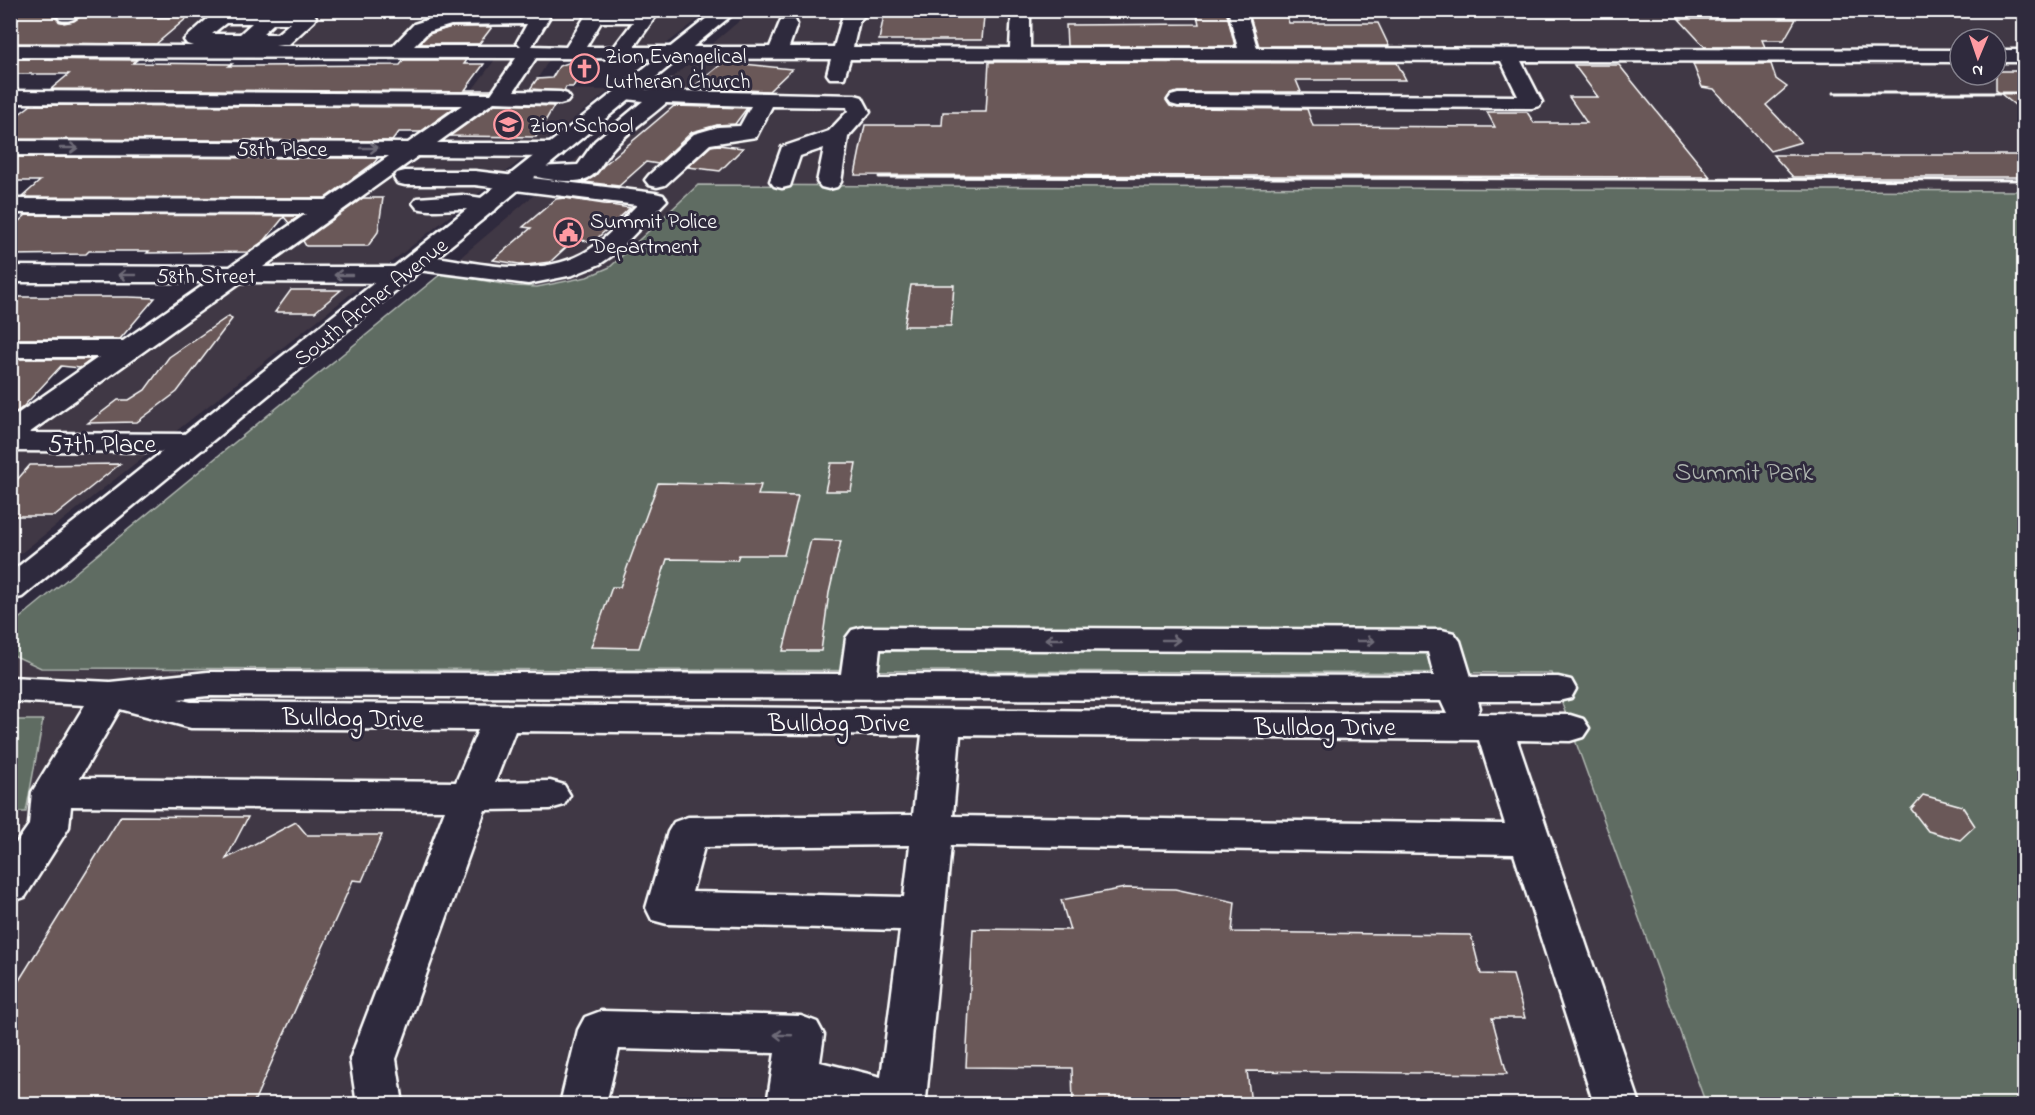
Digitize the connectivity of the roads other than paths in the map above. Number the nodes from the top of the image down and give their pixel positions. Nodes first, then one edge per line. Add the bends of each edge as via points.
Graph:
1 (729, 10) edge
2 (861, 10) edge
3 (1022, 10) edge
4 (1238, 10) edge
5 (272, 14) edge
6 (788, 24) dead end
7 (238, 46) junction
8 (529, 47) junction
9 (10, 51) edge
10 (73, 51) junction
11 (398, 52) junction
12 (501, 52) junction
13 (572, 53) junction
14 (619, 53) junction
15 (676, 53) junction
16 (777, 53) junction
17 (842, 53) junction
18 (1020, 54) junction
19 (1249, 54) junction
20 (1508, 55) junction
21 (1948, 56) edge
22 (2008, 56) edge
23 (2025, 56) edge
24 (835, 82) dead end
25 (680, 83) dead end
26 (475, 86) junction
27 (625, 94) junction
28 (661, 96) junction
29 (12, 98) edge
30 (561, 98) dead end
31 (765, 99) junction
32 (1178, 100) dead end
33 (837, 136) junction
34 (609, 142) junction
35 (562, 144) junction
36 (10, 148) edge
37 (414, 148) junction
38 (522, 177) junction
39 (405, 178) dead end
40 (657, 180) dead end
41 (782, 181) dead end
42 (829, 182) dead end
43 (431, 193) junction
44 (364, 195) dead end
45 (10, 206) edge
46 (487, 206) junction
47 (331, 207) junction
48 (408, 219) dead end
49 (410, 268) junction
50 (10, 274) edge
51 (236, 275) junction
52 (10, 349) edge
53 (132, 349) junction
54 (10, 433) edge
55 (10, 442) edge
56 (193, 443) junction
57 (10, 590) edge
58 (1113, 640) junction
59 (858, 686) junction
60 (1130, 688) junction
61 (10, 689) edge
62 (1456, 689) junction
63 (1557, 689) dead end
64 (110, 694) junction
65 (501, 720) junction
66 (942, 723) junction
67 (1146, 725) junction
68 (1481, 727) junction
69 (1570, 728) dead end
70 (52, 792) junction
71 (550, 795) dead end
72 (470, 796) junction
73 (932, 830) junction
74 (1530, 839) junction
75 (10, 886) edge
76 (923, 914) junction
77 (792, 1090) edge
78 (380, 1104) edge
79 (583, 1104) edge
80 (904, 1104) edge
81 (1617, 1104) edge

1 - 15 street, South Archer Avenue
2 - 17 street via 850,19
3 - 18 street
4 - 19 street
5 - 7 street
5 - 7 street via 307,17 282,40
5 - 7 street via 221,17 194,40
6 - 16 street
7 - 10 street
7 - 11 street
8 - 11 street via 540,18 449,19 421,28
8 - 12 street
8 - 13 street
8 - 30 street via 500,98
9 - 10 street
10 - 29 street
11 - 12 street
12 - 26 street
13 - 14 street
13 - 14 street via 595,16 647,16
14 - 15 street
15 - 16 street
15 - 27 street, South Archer Avenue
16 - 17 street
17 - 18 street
17 - 24 street
18 - 19 street
19 - 20 street
20 - 21 street
20 - 32 street via 1533,102
22 - 23 street
25 - 28 street
26 - 29 street
26 - 37 street via 485,99
27 - 28 street
27 - 35 street, South Archer Avenue
28 - 31 street
28 - 34 street
31 - 33 street via 855,101 859,112
31 - 40 street via 769,134 718,134 702,139
33 - 41 street via 790,152
33 - 42 street
34 - 35 street, 58th Place
34 - 38 street via 579,174
35 - 37 street, 58th Place
35 - 38 street, South Archer Avenue
36 -> 37 street, 58th Place
37 - 47 street
38 - 43 street via 476,178
38 - 46 street, South Archer Avenue
38 - 49 street, 58th Street via 655,200 607,248 564,270 528,276
39 - 43 street
43 - 44 street
43 - 46 street
43 - 48 street
45 - 47 street
46 - 49 street, South Archer Avenue
47 - 51 street
49 -> 51 street, 58th Street
49 - 56 street, South Archer Avenue
51 -> 50 street, 58th Street
51 - 53 street
52 - 53 street
53 - 54 street
55 - 56 street, 57th Place
56 - 57 street, South Archer Avenue
58 -> 59 street via 864,638
58 - 60 street
58 -> 62 street via 1442,641
59 - 60 street, Bulldog Drive
59 - 64 street, Bulldog Drive via 208,684
60 - 62 street, Bulldog Drive
60 - 67 street
61 - 64 street, Bulldog Drive
62 - 63 street, Bulldog Drive
62 - 68 street
64 - 65 street, Bulldog Drive via 191,715
64 - 70 street
65 - 66 street, Bulldog Drive
65 - 72 street
66 - 67 street, Bulldog Drive
66 - 73 street
67 - 68 street, Bulldog Drive
68 - 69 street, Bulldog Drive
68 - 74 street
70 - 72 street
70 - 75 street via 49,827
71 - 72 street
72 - 78 street via 373,1059
73 - 74 street
73 - 76 street
73 - 76 street via 688,832 668,908
74 - 81 street
76 - 80 street
77 -> 79 street via 801,1035 601,1030
77 - 80 street

